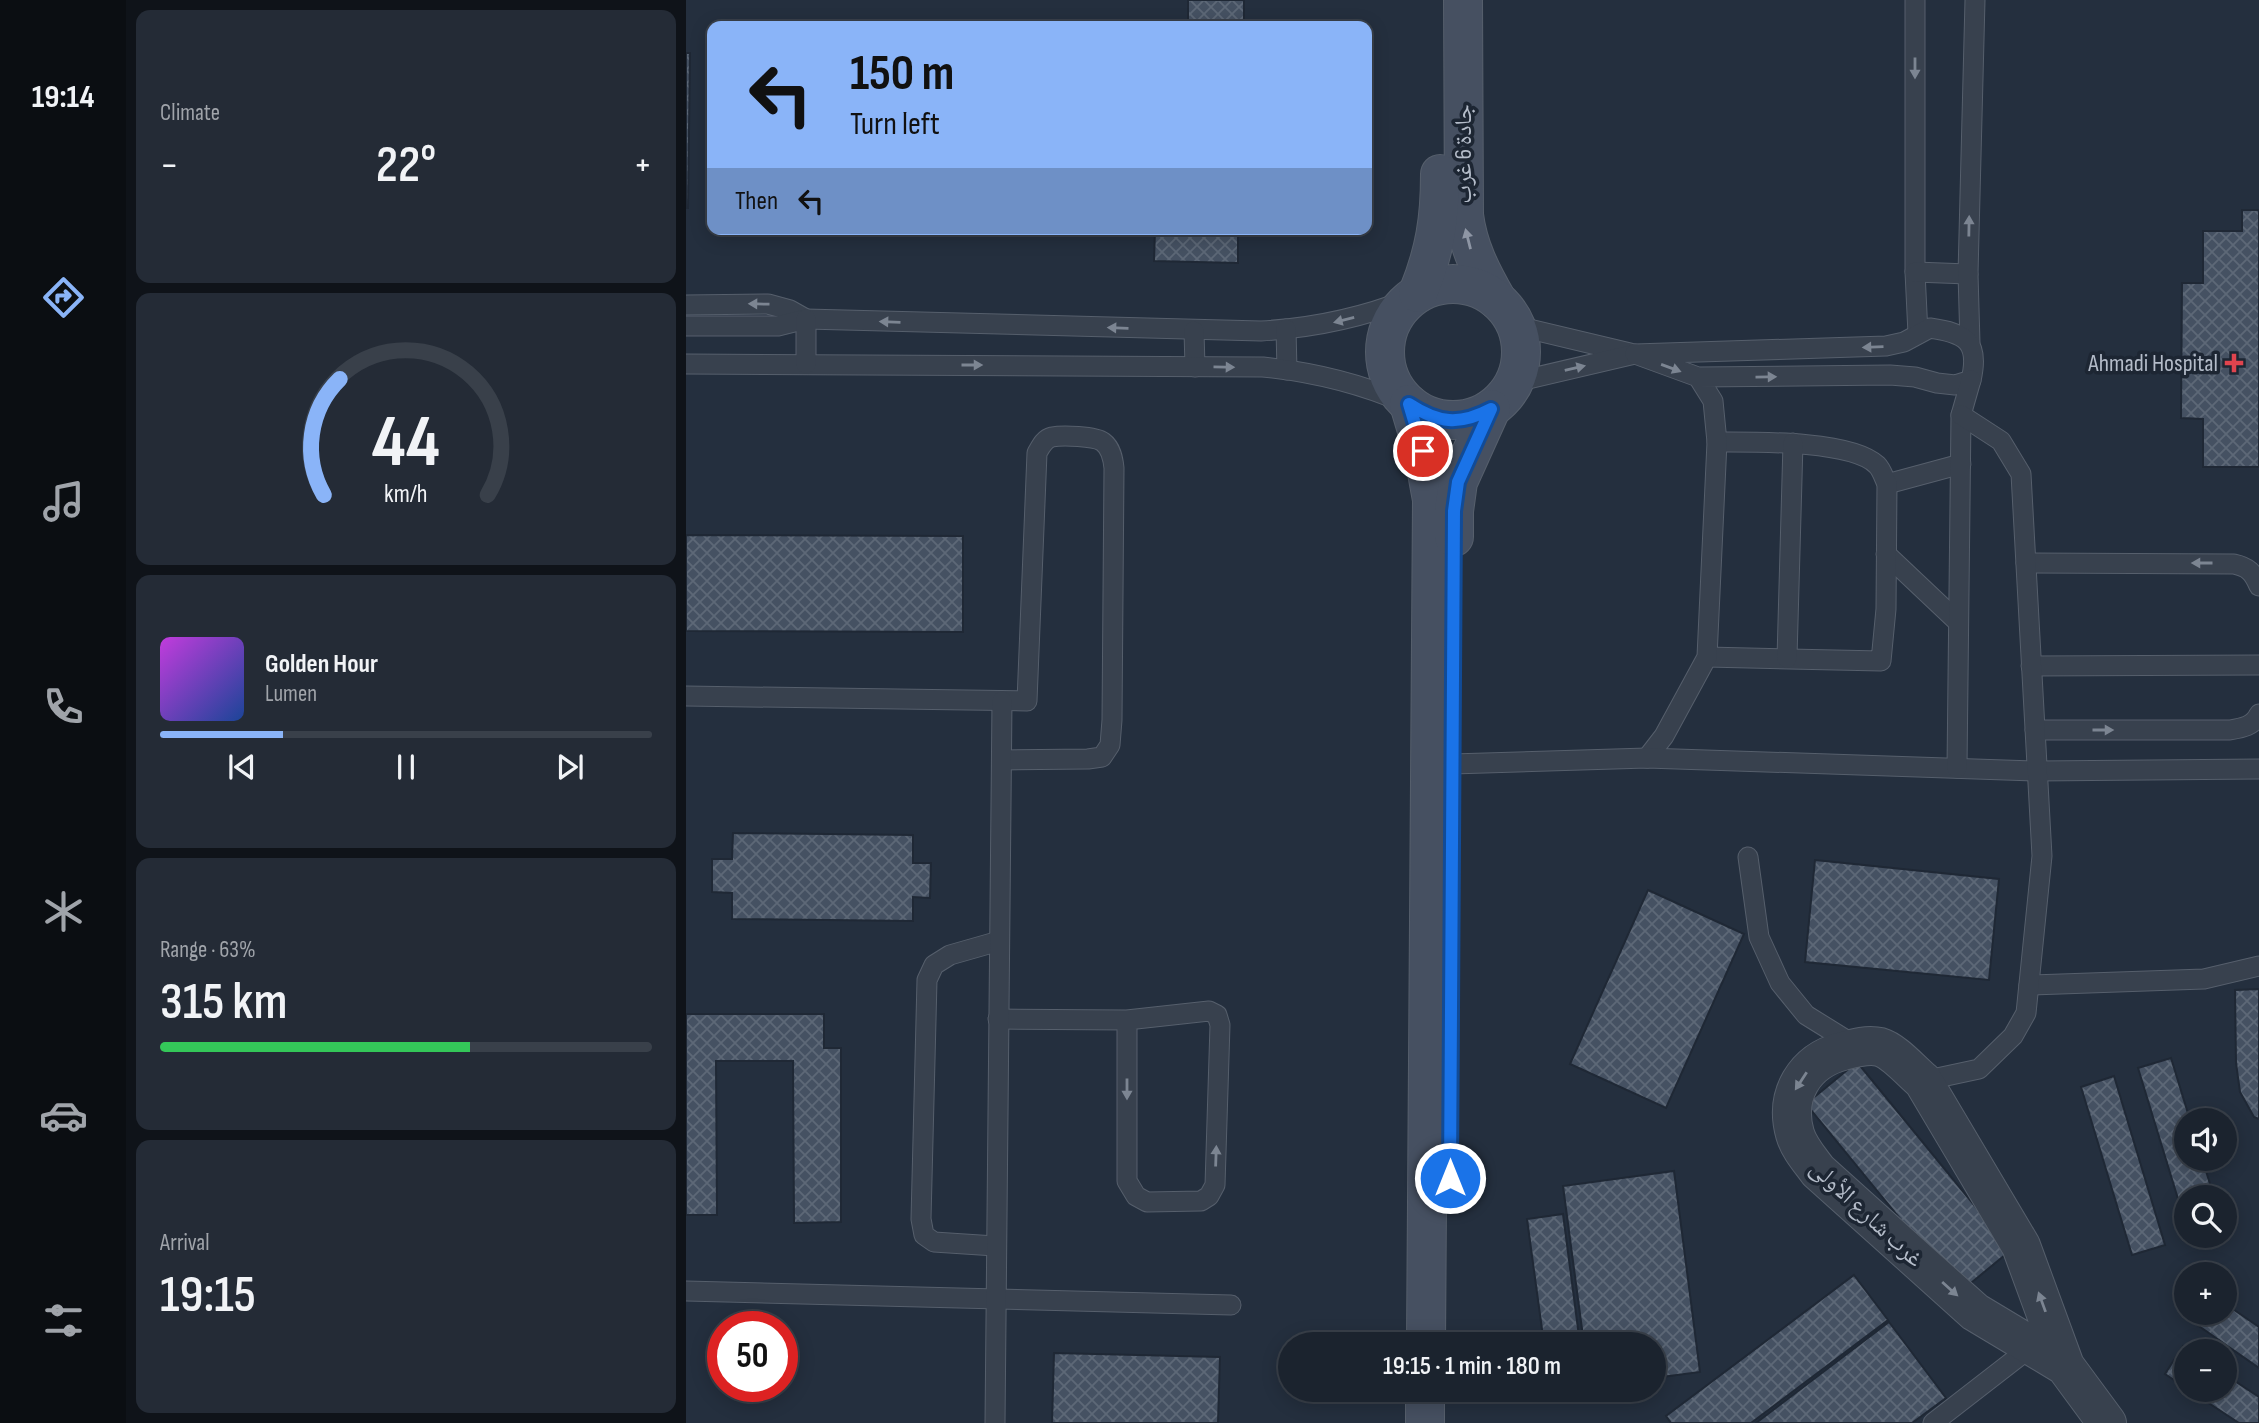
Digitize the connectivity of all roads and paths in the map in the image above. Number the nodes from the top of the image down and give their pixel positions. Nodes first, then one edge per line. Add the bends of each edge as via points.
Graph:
1 (1440, 0) edge
2 (1463, 0) edge
3 (1915, 0) edge
4 (1975, 0) edge
5 (1915, 272) junction
6 (1968, 274) junction
7 (1414, 296) junction
8 (686, 305) edge
9 (1507, 313) junction
10 (806, 319) junction
11 (686, 326) edge
12 (1286, 330) junction
13 (1194, 331) junction
14 (1918, 334) junction
15 (1970, 343) junction
16 (1635, 354) junction
17 (806, 363) junction
18 (686, 364) edge
19 (1195, 367) junction
20 (1287, 369) junction
21 (1698, 377) junction
22 (1971, 380) junction
23 (1503, 396) junction
24 (1407, 404) junction
25 (1961, 415) junction
26 (1717, 442) junction
27 (1793, 443) junction
28 (1961, 464) junction
29 (1886, 484) junction
30 (1886, 554) junction
31 (2026, 563) junction
32 (2259, 586) edge
33 (1958, 622) junction
34 (1707, 657) junction
35 (1787, 658) junction
36 (2259, 665) edge
37 (2031, 666) junction
38 (686, 696) edge
39 (1002, 701) junction
40 (2259, 715) edge
41 (2035, 730) junction
42 (1647, 758) junction
43 (1002, 760) junction
44 (1452, 764) junction
45 (1957, 768) junction
46 (2259, 769) edge
47 (2037, 771) junction
48 (1748, 857) dead end
49 (999, 941) junction
50 (2259, 966) edge
51 (2029, 985) junction
52 (998, 1019) junction
53 (1127, 1020) junction
54 (1857, 1047) junction
55 (1923, 1081) junction
56 (995, 1246) junction
57 (686, 1292) edge
58 (995, 1299) junction
59 (1231, 1305) dead end
60 (1426, 1332) edge
61 (1448, 1332) edge
62 (2031, 1347) junction
63 (2065, 1366) junction
64 (1426, 1402) edge
65 (1448, 1402) edge
66 (995, 1423) edge
67 (1425, 1423) edge
68 (1448, 1423) edge
69 (1933, 1423) edge
70 (2107, 1423) edge

1 - 7 main road, جادة 6 غرب via 1439,216 1436,241
9 -> 2 main road, جادة 6 غرب via 1473,257 1465,224
3 -> 5 lane
6 -> 4 lane
5 - 6 lane
5 - 14 lane
6 - 15 lane
7 - 9 main road via 1459,284 1479,289
7 -> 12 lane via 1336,322
7 - 24 main road via 1390,328 1386,352 1389,375
10 -> 8 lane via 768,304
9 - 16 lane
9 - 23 main road via 1521,364
10 - 11 lane via 778,326
13 -> 10 lane
10 - 17 lane
12 - 13 lane
12 - 20 lane
13 - 19 lane
14 - 15 lane via 1930,328 1949,331
14 -> 16 lane via 1886,346
15 - 22 lane via 1975,361
16 -> 21 lane
23 -> 16 lane
17 - 18 lane
17 -> 19 lane
19 -> 20 lane
20 - 24 lane via 1347,382
21 -> 22 lane via 1890,375 1955,385
21 - 26 lane via 1713,401
22 - 25 lane
23 - 24 main road via 1475,417 1458,421 1440,420
23 - 44 main road via 1458,482
24 - 60 main road via 1423,451 1432,500
25 - 28 lane
25 - 31 lane via 2001,441 2021,474
26 - 27 lane
26 - 34 lane
27 - 29 lane via 1855,453 1880,467
27 - 35 lane
28 - 29 lane
28 - 33 lane
29 - 30 lane
30 - 33 lane
30 - 35 lane via 1881,661
32 -> 31 lane via 2247,567 2234,564
31 - 37 lane
33 - 45 lane
34 - 35 lane
34 - 42 lane
36 - 37 lane
37 - 41 lane
38 - 39 lane
39 - 43 lane
39 - 43 lane via 1027,701 1037,453 1043,441 1052,437 1093,438 1104,443 1113,456 1114,468 1110,745 1102,757 1088,760
41 -> 40 lane via 2230,730 2248,726
41 - 47 lane
42 - 44 lane
42 - 45 lane
43 - 49 lane
44 - 61 main road
45 - 47 lane
46 - 47 lane
47 - 51 lane via 2042,856
48 - 54 lane via 1759,937 1780,983 1806,1016
49 - 52 lane
49 - 56 lane via 950,955 934,965 927,980 921,1219 924,1235 934,1242
50 - 51 lane via 2204,979
51 - 55 lane via 2026,1013 2013,1036 1979,1069
52 - 53 lane
52 - 56 lane
53 -> 53 lane via 1127,1181 1136,1196 1147,1202 1201,1201 1215,1185 1217,1015 1209,1011
54 - 55 street, غرب شارع الأولى via 1881,1048
54 -> 62 street, غرب شارع الأولى via 1829,1054 1807,1071 1794,1092 1791,1112 1806,1155 1818,1171 1975,1312
63 -> 55 street, غرب شارع الأولى via 2021,1247
56 - 58 lane
57 - 58 lane
58 - 59 lane
58 - 66 lane
62 - 63 street, غرب شارع الأولى
62 - 69 lane
63 - 70 street, غرب شارع الأولى
64 - 67 main road
65 - 68 main road

